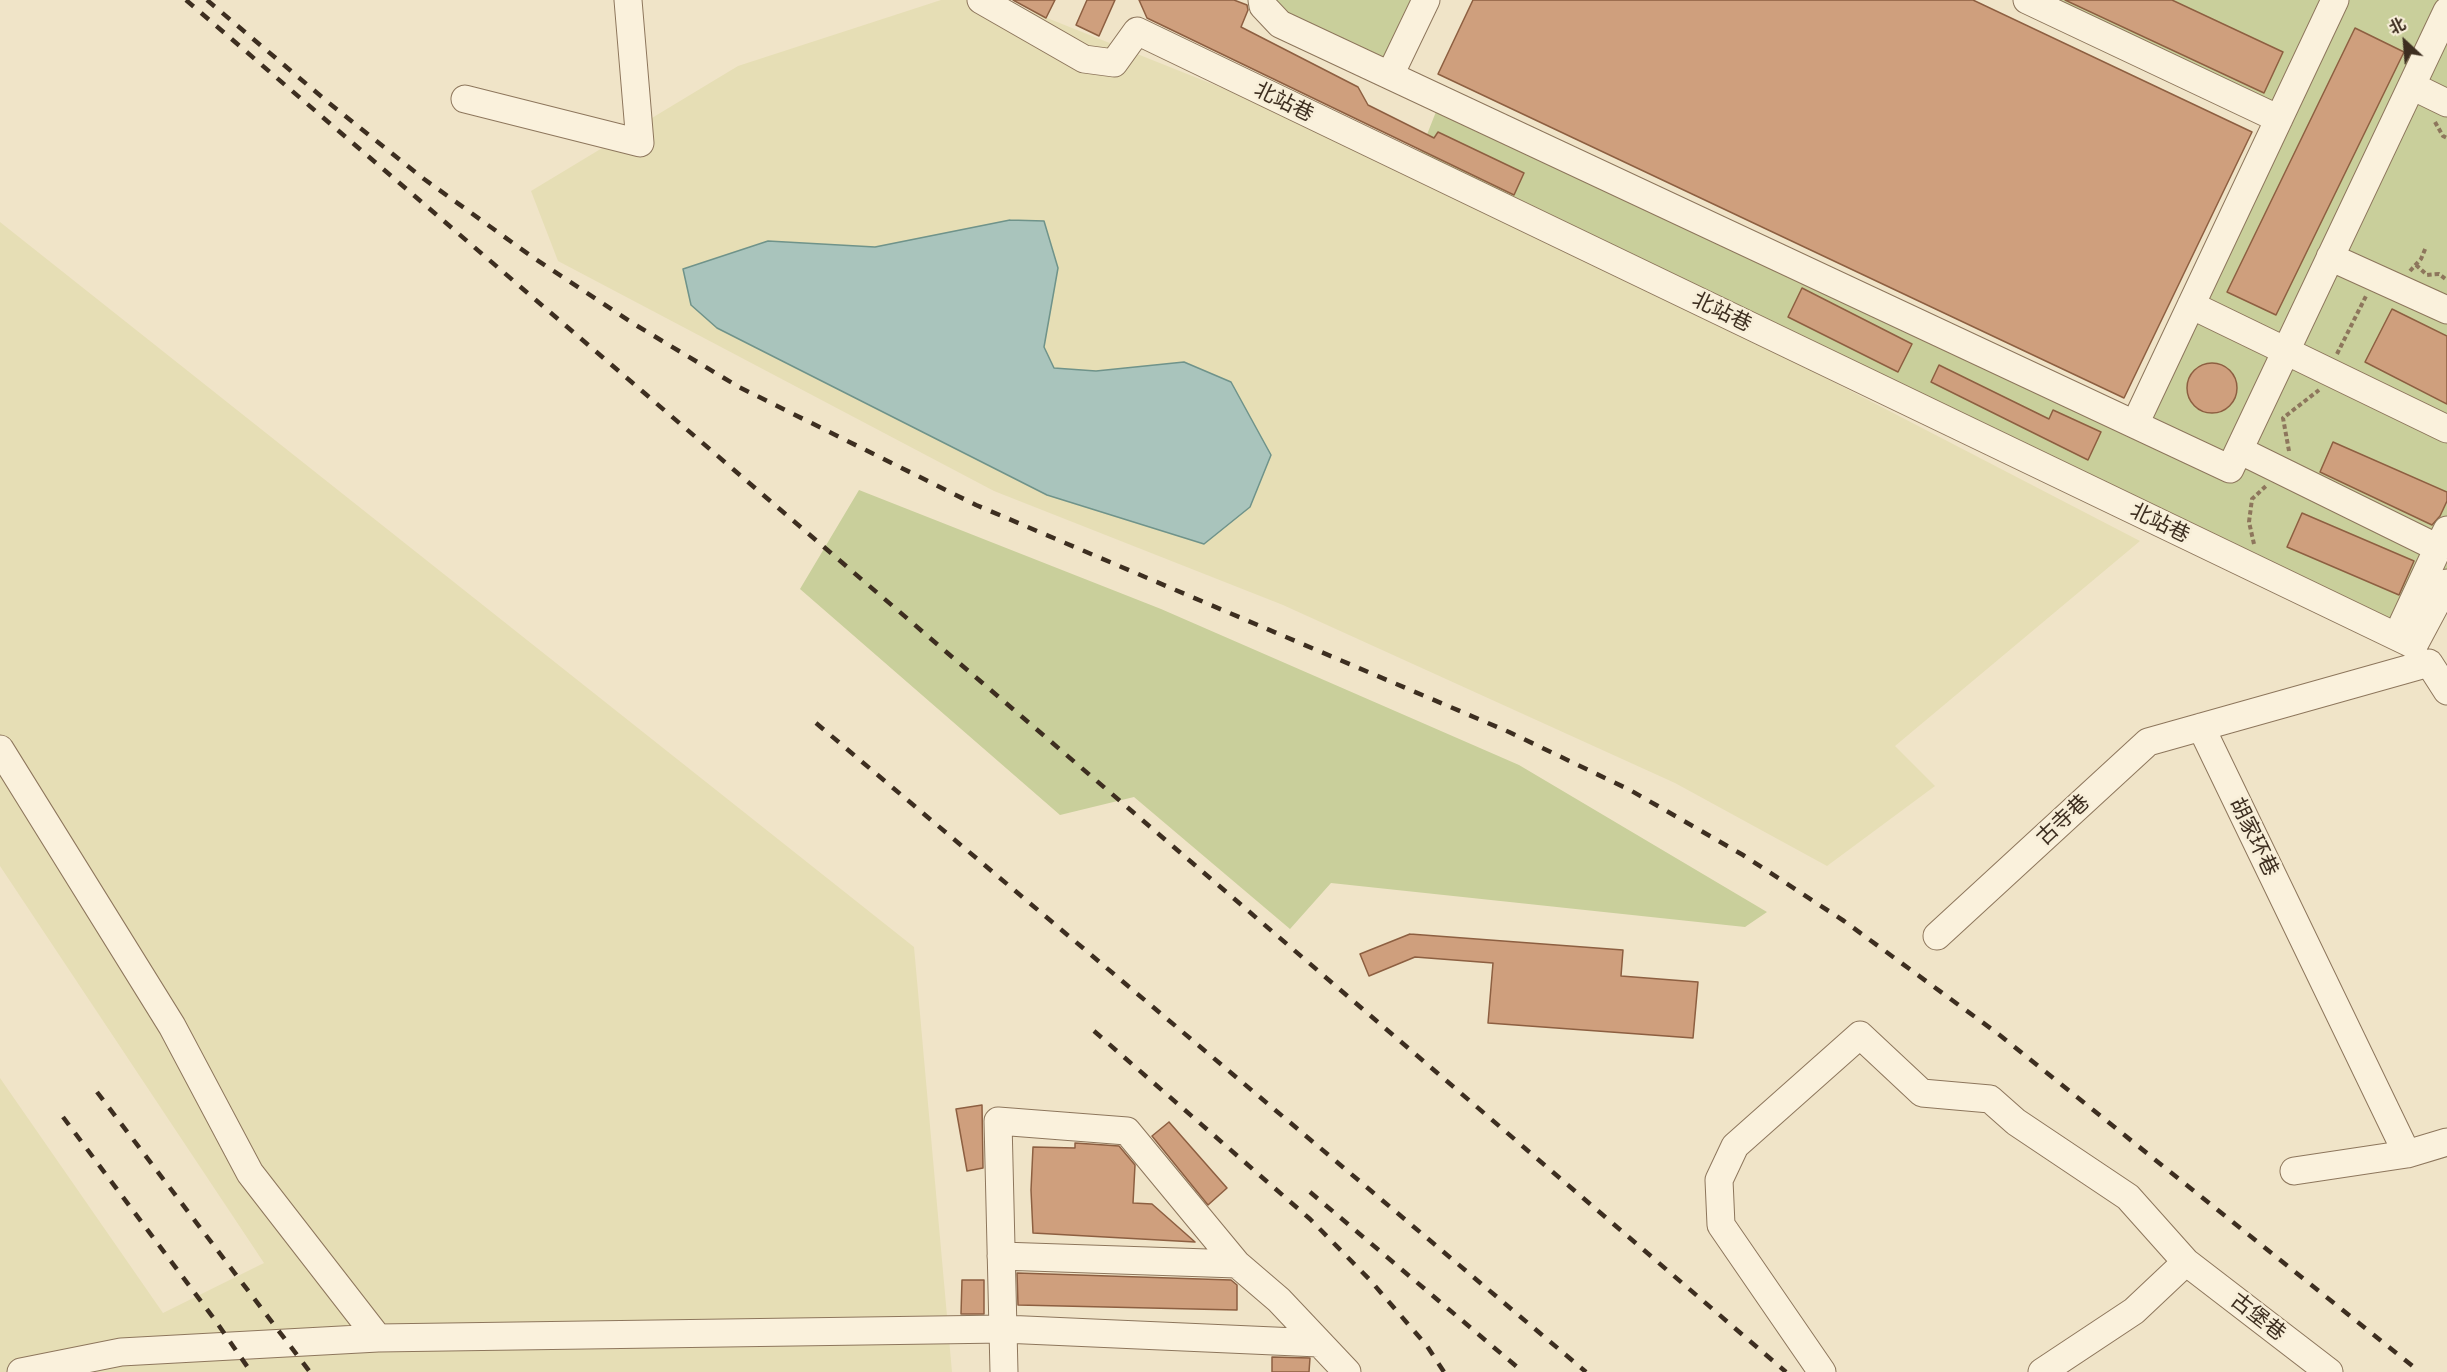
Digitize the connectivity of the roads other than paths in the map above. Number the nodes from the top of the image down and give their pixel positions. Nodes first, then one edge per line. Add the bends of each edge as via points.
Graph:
1 (628, 0) edge
2 (981, 0) edge
3 (1262, 0) edge
4 (1426, 0) edge
5 (2027, 0) edge
6 (2335, 0) edge
7 (2440, 0) edge
8 (2447, 3) edge
9 (2447, 11) edge
10 (1390, 75) junction
11 (2412, 86) junction
12 (465, 99) dead end
13 (2447, 103) edge
14 (2279, 119) junction
15 (2330, 258) junction
16 (2190, 305) junction
17 (2447, 310) edge
18 (2286, 350) junction
19 (2135, 424) junction
20 (2447, 429) edge
21 (2239, 450) junction
22 (2443, 539) edge
23 (2447, 583) edge
24 (2403, 623) dead end
25 (2447, 692) edge
26 (2201, 727) junction
27 (0, 749) edge
28 (1937, 936) dead end
29 (2447, 1142) edge
30 (2408, 1154) junction
31 (2294, 1171) dead end
32 (1001, 1256) junction
33 (2187, 1262) junction
34 (1237, 1264) junction
35 (1003, 1329) junction
36 (378, 1338) junction
37 (1319, 1343) junction
38 (21, 1372) edge
39 (1004, 1372) edge
40 (1347, 1372) edge
41 (1822, 1372) edge
42 (2042, 1372) edge
43 (2329, 1372) edge

1 - 12 street via 640,143
2 - 23 street, 北站巷 via 1084,59 1114,63 1137,31 2415,645
3 - 10 street via 1277,23
4 - 10 street
5 - 14 street
6 - 14 street
7 - 8 street
9 - 11 street
10 - 19 street
11 - 13 street
11 - 15 street
14 - 16 street
15 - 17 street
15 - 18 street
16 - 18 street
16 - 19 street
18 - 20 street
18 - 21 street
19 - 21 street via 2230,469
21 - 22 street
22 - 24 street
25 - 26 street via 2430,663
26 - 28 street, 古寺巷 via 2148,742
26 - 30 street, 胡家环巷
27 - 36 street via 172,1026 250,1173
29 - 30 street
30 - 31 street
32 - 34 street
32 - 34 street via 998,1121 1127,1131
32 - 35 street
33 - 41 street, 古堡巷 via 2128,1197 2016,1122 1990,1100 1922,1093 1860,1035 1735,1146 1719,1180 1721,1225
33 - 42 street via 2134,1311
33 - 43 street, 古堡巷
34 - 37 street via 1279,1300
35 - 36 street
35 - 37 street
35 - 39 street
36 - 38 street via 121,1352
37 - 40 street

